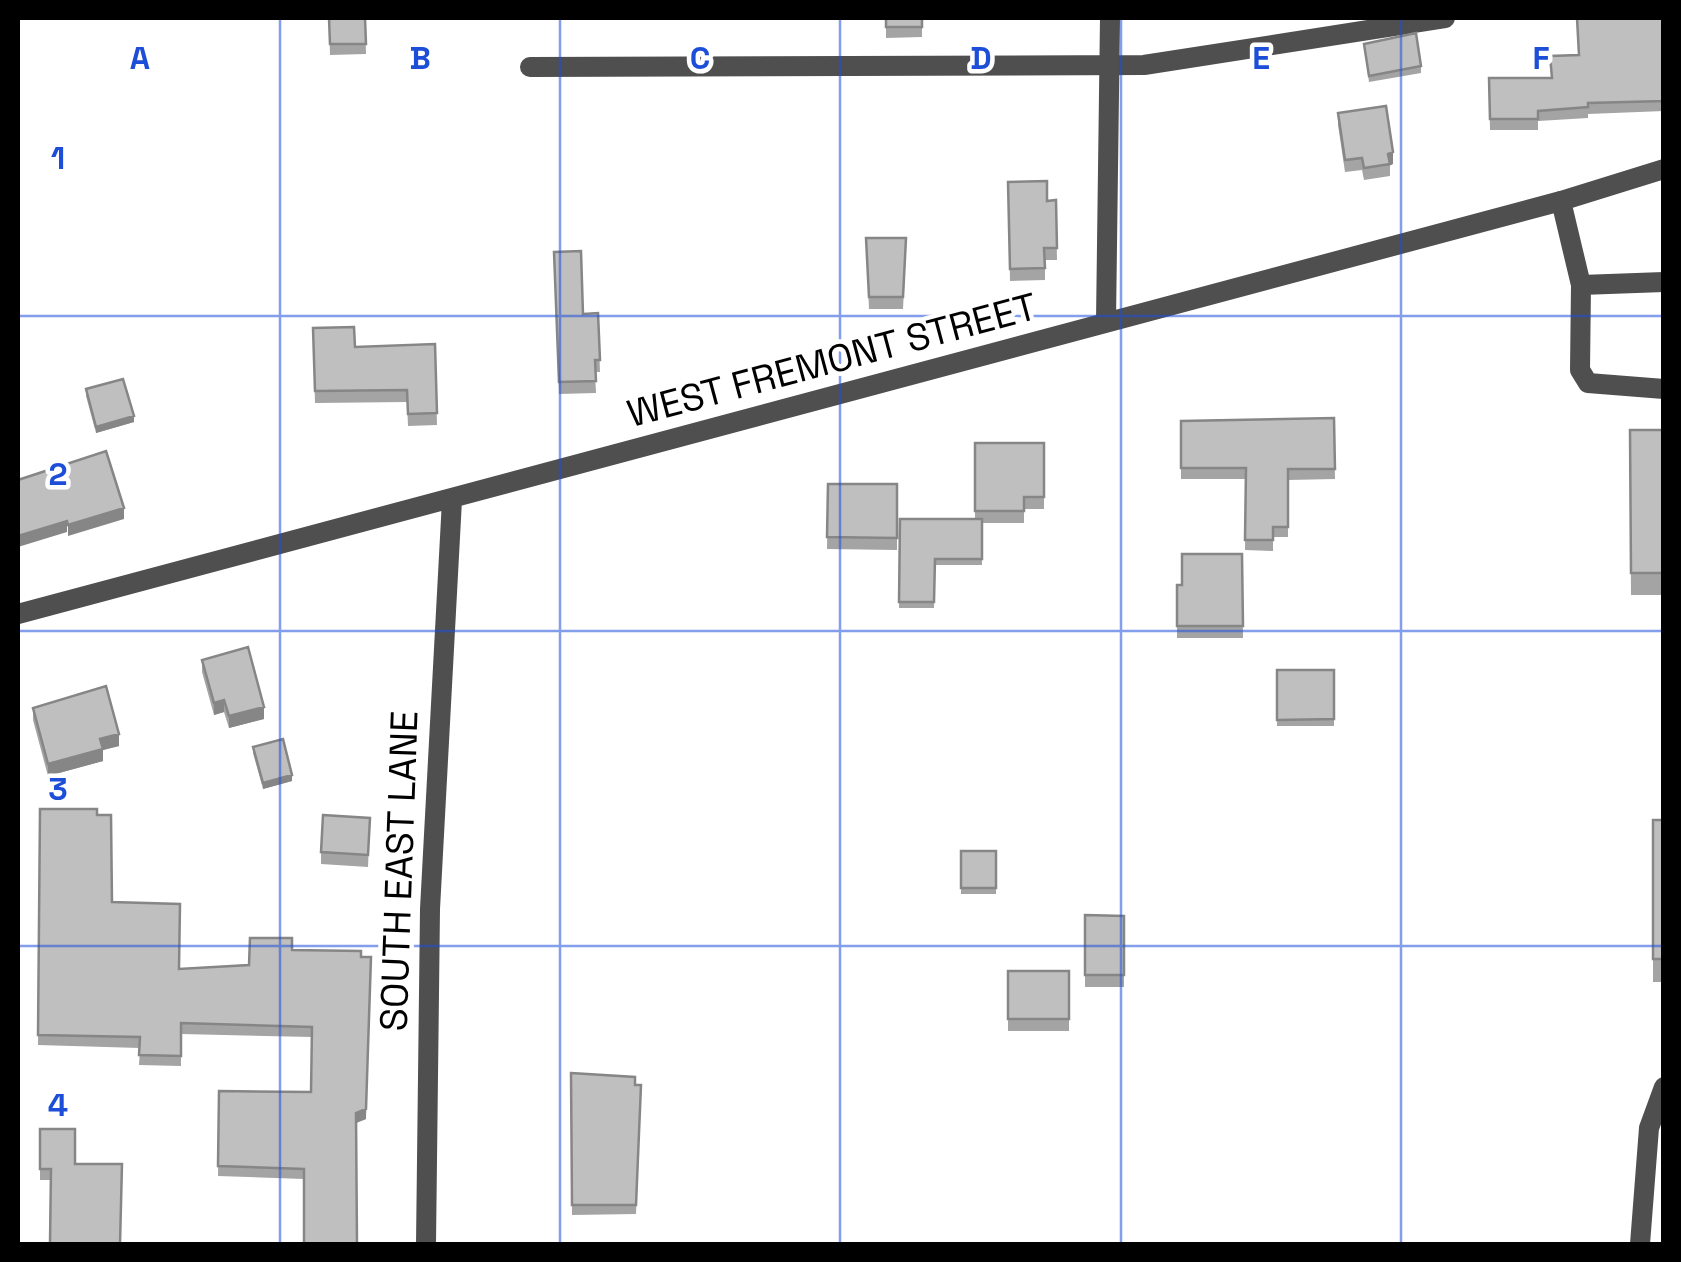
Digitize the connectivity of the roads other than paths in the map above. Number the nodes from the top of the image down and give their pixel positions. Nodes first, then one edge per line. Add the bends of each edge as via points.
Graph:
1 (1110, 18) edge
2 (1445, 18) edge
3 (1109, 65) junction
4 (530, 67) dead end
5 (1664, 169) edge
6 (1560, 201) junction
7 (1664, 282) edge
8 (1581, 284) junction
9 (1106, 321) junction
10 (1664, 389) edge
11 (452, 500) junction
12 (18, 614) edge
13 (1664, 1087) edge
14 (426, 1244) edge
15 (1640, 1244) edge

1 - 3 street
2 - 3 street
3 - 4 street
3 - 9 street
5 - 6 street, WEST FREMONT STREET
6 - 8 street
6 - 9 street, WEST FREMONT STREET
7 - 8 street
8 - 10 street via 1580,370 1588,384
9 - 11 street, WEST FREMONT STREET
11 - 12 street, WEST FREMONT STREET
11 - 14 street, SOUTH EAST LANE via 430,908
13 - 15 street via 1650,1128

